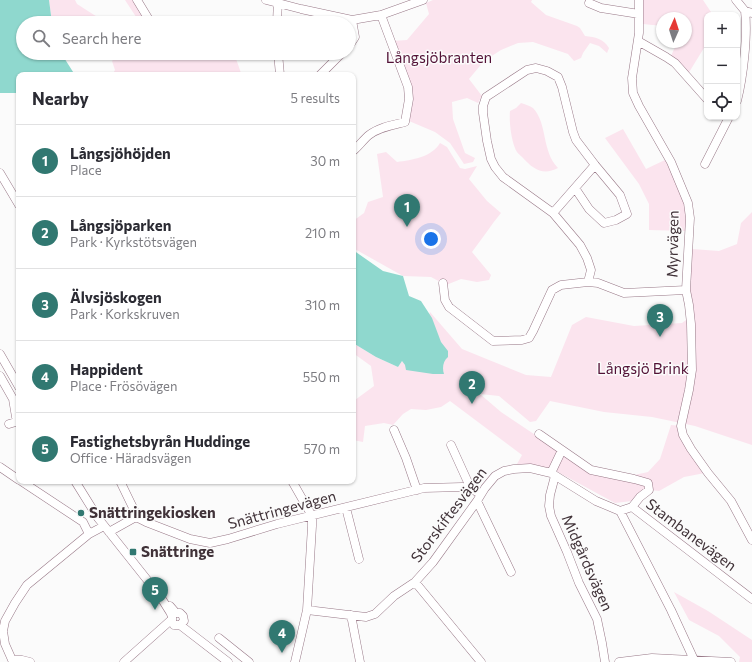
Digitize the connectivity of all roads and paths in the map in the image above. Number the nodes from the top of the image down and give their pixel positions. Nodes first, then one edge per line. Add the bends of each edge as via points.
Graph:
1 (137, 0) edge
2 (266, 0) edge
3 (423, 0) edge
4 (639, 0) edge
5 (736, 0) edge
6 (278, 2) edge
7 (590, 2) dead end
8 (749, 12) edge
9 (639, 14) junction
10 (381, 15) junction
11 (147, 16) edge
12 (277, 16) edge
13 (336, 16) edge
14 (356, 19) edge
15 (638, 42) junction
16 (279, 60) edge
17 (335, 60) edge
18 (280, 72) edge
19 (323, 72) edge
20 (740, 90) edge
21 (704, 96) edge
22 (727, 120) edge
23 (356, 148) edge
24 (705, 164) dead end
25 (595, 165) junction
26 (0, 173) edge
27 (575, 188) junction
28 (16, 200) edge
29 (553, 214) junction
30 (588, 282) junction
31 (443, 283) dead end
32 (686, 290) junction
33 (0, 354) edge
34 (0, 376) edge
35 (16, 382) edge
36 (16, 417) edge
37 (16, 422) edge
38 (9, 424) dead end
39 (394, 430) dead end
40 (539, 434) dead end
41 (451, 445) dead end
42 (562, 450) junction
43 (0, 467) edge
44 (553, 474) junction
45 (16, 477) edge
46 (26, 484) edge
47 (77, 484) edge
48 (121, 484) edge
49 (294, 484) edge
50 (471, 489) junction
51 (417, 490) junction
52 (479, 497) junction
53 (632, 507) junction
54 (346, 508) junction
55 (620, 511) junction
56 (312, 516) junction
57 (138, 518) junction
58 (108, 531) junction
59 (89, 534) junction
60 (752, 540) edge
61 (359, 559) dead end
62 (512, 572) dead end
63 (415, 582) junction
64 (752, 599) edge
65 (307, 610) junction
66 (351, 616) junction
67 (2, 620) edge
68 (176, 620) junction
69 (219, 638) dead end
70 (210, 648) junction
71 (13, 661) edge
72 (695, 661) edge
73 (30, 662) edge
74 (124, 662) edge
75 (216, 662) edge
76 (228, 662) edge
77 (249, 662) edge
78 (295, 662) edge
79 (360, 662) edge
80 (481, 662) edge
81 (604, 662) edge
82 (619, 662) edge
83 (731, 662) edge

1 - 11 street
2 - 6 street
3 - 10 street
4 - 9 street, Myrvägen
5 - 8 street
6 - 12 street
6 - 13 street
7 - 9 street via 601,8
8 - 20 street
9 - 15 street, Myrvägen
10 - 14 street
10 - 23 street via 408,87 409,99 405,122 378,129
15 - 21 street via 675,63
15 - 32 street, Myrvägen via 632,78 633,93 671,162 688,203 690,218
16 - 18 street
17 - 19 street
22 - 24 street
25 - 27 street
25 - 27 street via 620,195 627,214 604,223 589,209
25 - 29 street via 576,140 558,77 536,68 527,70 486,97 483,106 487,141 495,167 503,177
26 - 28 street
27 - 29 street
29 - 30 street via 580,245 587,258 591,270
30 - 31 street, Myrvägen via 561,285 552,290 529,338 493,341 449,307 445,300
30 - 32 street, Myrvägen via 624,292
32 - 60 street via 690,312 692,370 680,426 691,449 731,501
33 - 35 street
34 - 36 street via 14,399
37 - 38 street
39 - 51 street
40 - 42 street, Stambanevägen
41 - 50 street
42 - 44 street, Midgårdsvägen
42 - 53 street, Stambanevägen via 591,470 648,483 649,490
43 - 45 street
44 - 52 street, Storskiftesvägen via 530,468 504,471 492,479
44 - 55 street, Storskiftesvägen via 596,501
44 - 81 street, Midgårdsvägen via 549,506 551,516 597,619
46 - 59 street via 83,522
47 - 58 street
48 - 57 street
49 - 56 street
50 - 51 street, Snättringevägen via 441,487
50 - 52 street, Snättringevägen
51 - 54 street, Snättringevägen
52 - 62 street
52 - 63 street, Storskiftesvägen via 445,547
53 - 55 street, Stambanevägen
53 - 64 street, Stambanevägen
54 - 56 street, Snättringevägen
54 - 61 street
55 - 72 street
56 - 57 street, Snättringevägen via 210,542 190,539
56 - 65 street
57 - 58 street
58 - 59 street
58 - 68 street
59 - 67 street via 27,585
63 - 66 street, Storskiftesvägen via 394,596 375,614 366,617
63 - 80 street
65 - 66 street
65 - 78 street
66 - 79 street
67 - 71 street via 5,644
68 - 70 street
68 - 74 street
69 - 77 street
70 - 75 street
70 - 76 street
71 - 73 street
72 - 82 street via 652,658
72 - 83 street

